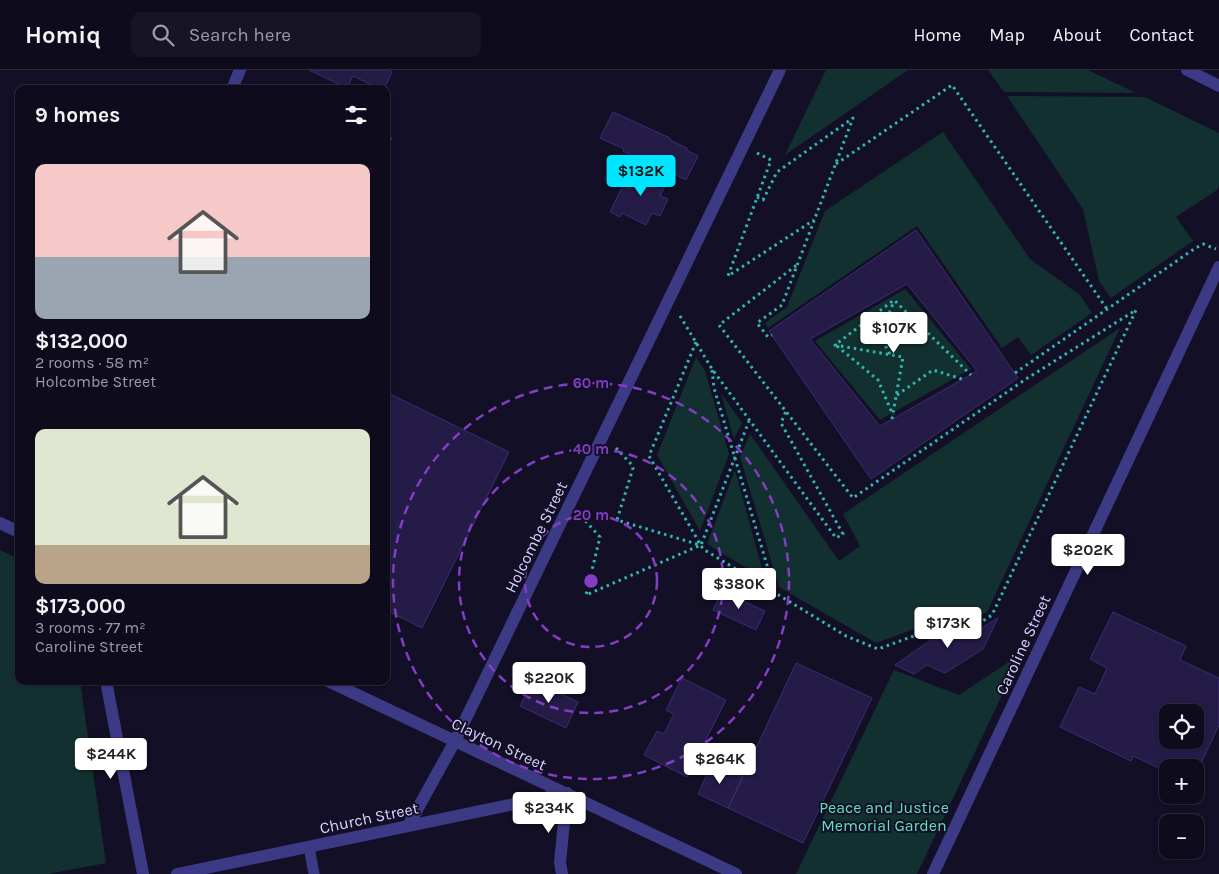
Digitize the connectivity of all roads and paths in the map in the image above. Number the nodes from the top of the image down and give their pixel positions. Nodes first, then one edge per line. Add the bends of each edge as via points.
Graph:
1 (240, 70) edge
2 (780, 70) edge
3 (1186, 70) edge
4 (234, 85) edge
5 (1219, 86) edge
6 (743, 146) junction
7 (836, 164) junction
8 (757, 197) junction
9 (814, 220) junction
10 (1219, 250) edge
11 (798, 264) junction
12 (1219, 267) edge
13 (669, 299) junction
14 (894, 300) junction
15 (1107, 310) junction
16 (772, 335) dead end
17 (696, 342) junction
18 (836, 345) junction
19 (891, 354) junction
20 (712, 369) junction
21 (1015, 373) dead end
22 (971, 374) dead end
23 (962, 379) dead end
24 (896, 395) junction
25 (786, 411) junction
26 (749, 420) junction
27 (604, 435) junction
28 (735, 457) junction
29 (570, 504) junction
30 (0, 523) edge
31 (15, 530) edge
32 (701, 545) junction
33 (775, 593) junction
34 (107, 685) edge
35 (336, 685) edge
36 (455, 741) junction
37 (567, 793) junction
38 (408, 826) junction
39 (309, 847) junction
40 (143, 874) edge
41 (177, 874) edge
42 (314, 874) edge
43 (562, 874) edge
44 (736, 874) edge
45 (932, 874) edge

1 - 4 street
2 - 6 street, Holcombe Street
3 - 5 street
6 - 8 path via 771,160
6 - 13 street, Holcombe Street
7 - 8 path via 853,118 777,172 763,200
7 - 9 path
7 - 15 path via 952,85
8 - 9 path via 728,276
9 - 11 path
10 - 15 path via 1203,244
11 - 16 path via 782,305 757,323 768,337
11 - 25 path via 719,324
12 - 45 street, Caroline Street
13 - 17 path
13 - 27 street, Holcombe Street
14 - 18 path
14 - 19 path via 880,336
14 - 22 path
15 - 21 path
17 - 20 path
17 - 32 path via 649,456
18 - 19 path
18 - 24 path via 878,380 892,417
19 - 24 path via 903,356
20 - 26 path
20 - 28 path via 714,388
23 - 24 path via 933,370
25 - 26 path via 781,423 843,534 836,538
25 - 33 path via 853,498 1026,379 1136,310 992,615 975,626 958,620 878,649 846,636
26 - 28 path
27 - 29 street, Holcombe Street
27 - 32 path via 633,468 618,520
28 - 32 path
28 - 33 path
29 - 32 path via 600,537 586,595
29 - 36 street, Holcombe Street
30 - 31 street
32 - 33 path
34 - 40 street
35 - 36 street, Clayton Street
36 - 37 street, Clayton Street
36 - 38 street, Holcombe Street
37 - 38 street, Church Street
37 - 43 street via 560,862
37 - 44 street, Clayton Street
38 - 39 street, Church Street
39 - 41 street, Church Street
39 - 42 lane

